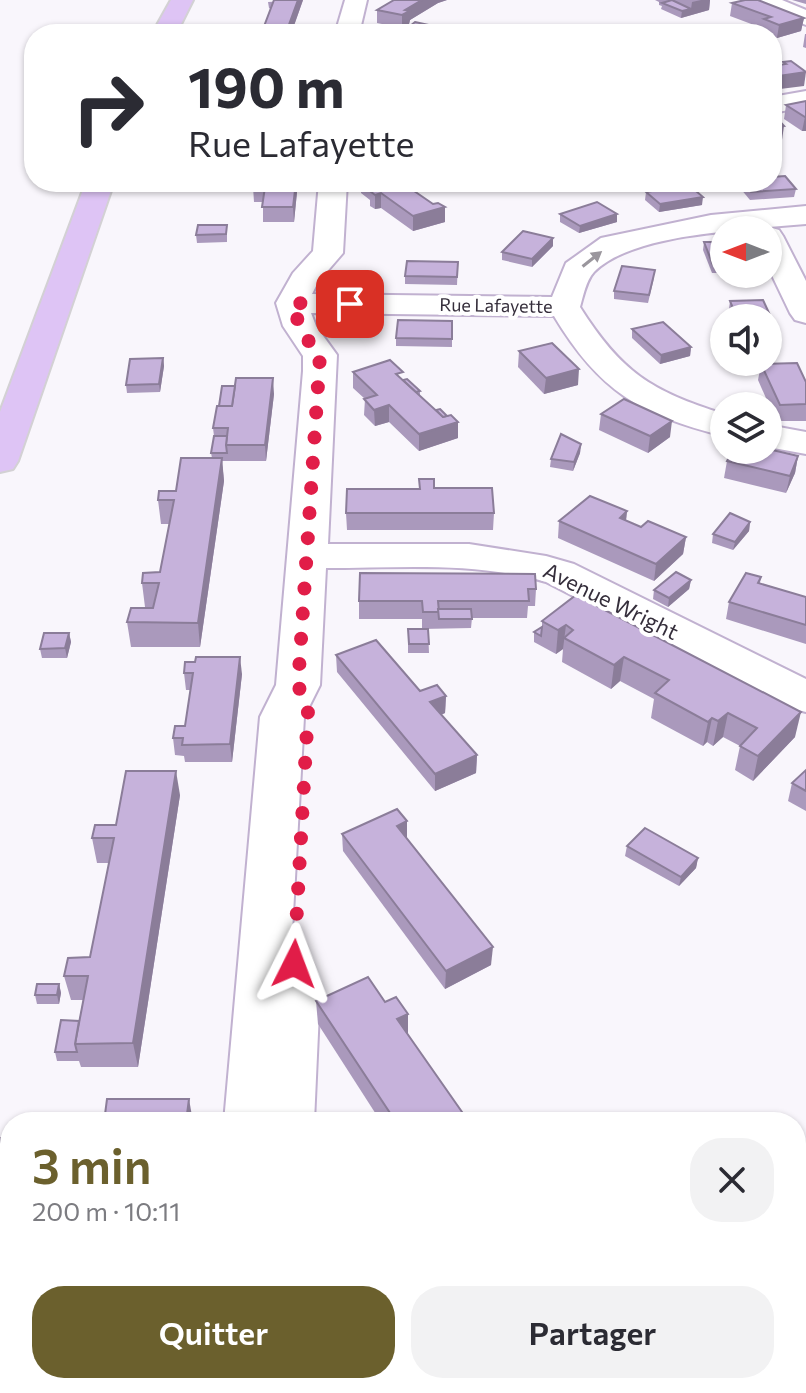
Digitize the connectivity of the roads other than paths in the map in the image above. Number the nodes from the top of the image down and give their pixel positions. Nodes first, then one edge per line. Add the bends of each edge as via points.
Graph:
1 (182, 0) edge
2 (356, 0) edge
3 (762, 0) edge
4 (806, 18) edge
5 (169, 24) edge
6 (350, 24) edge
7 (806, 99) edge
8 (782, 103) edge
9 (96, 192) edge
10 (332, 192) edge
11 (806, 215) edge
12 (782, 222) edge
13 (710, 234) edge
14 (782, 264) edge
15 (292, 303) junction
16 (564, 307) junction
17 (806, 313) edge
18 (710, 421) edge
19 (782, 439) edge
20 (806, 443) edge
21 (0, 461) edge
22 (306, 556) junction
23 (298, 685) junction
24 (806, 697) edge
25 (254, 1112) edge
26 (286, 1112) edge

1 - 5 main road
2 - 6 street
3 - 4 street
7 - 8 street
9 - 21 main road
10 - 15 street via 328,253 304,278
11 - 12 street, Rue Lafayette
16 -> 13 street, Rue Lafayette via 577,270 612,244
14 - 17 street
15 - 16 street, Rue Lafayette
15 - 22 street via 302,333 320,355
16 - 18 street via 617,377 678,411
19 - 20 street
22 - 23 street
22 - 24 street, Avenue Wright via 533,563
23 - 25 street via 282,717
23 - 26 street via 308,711

